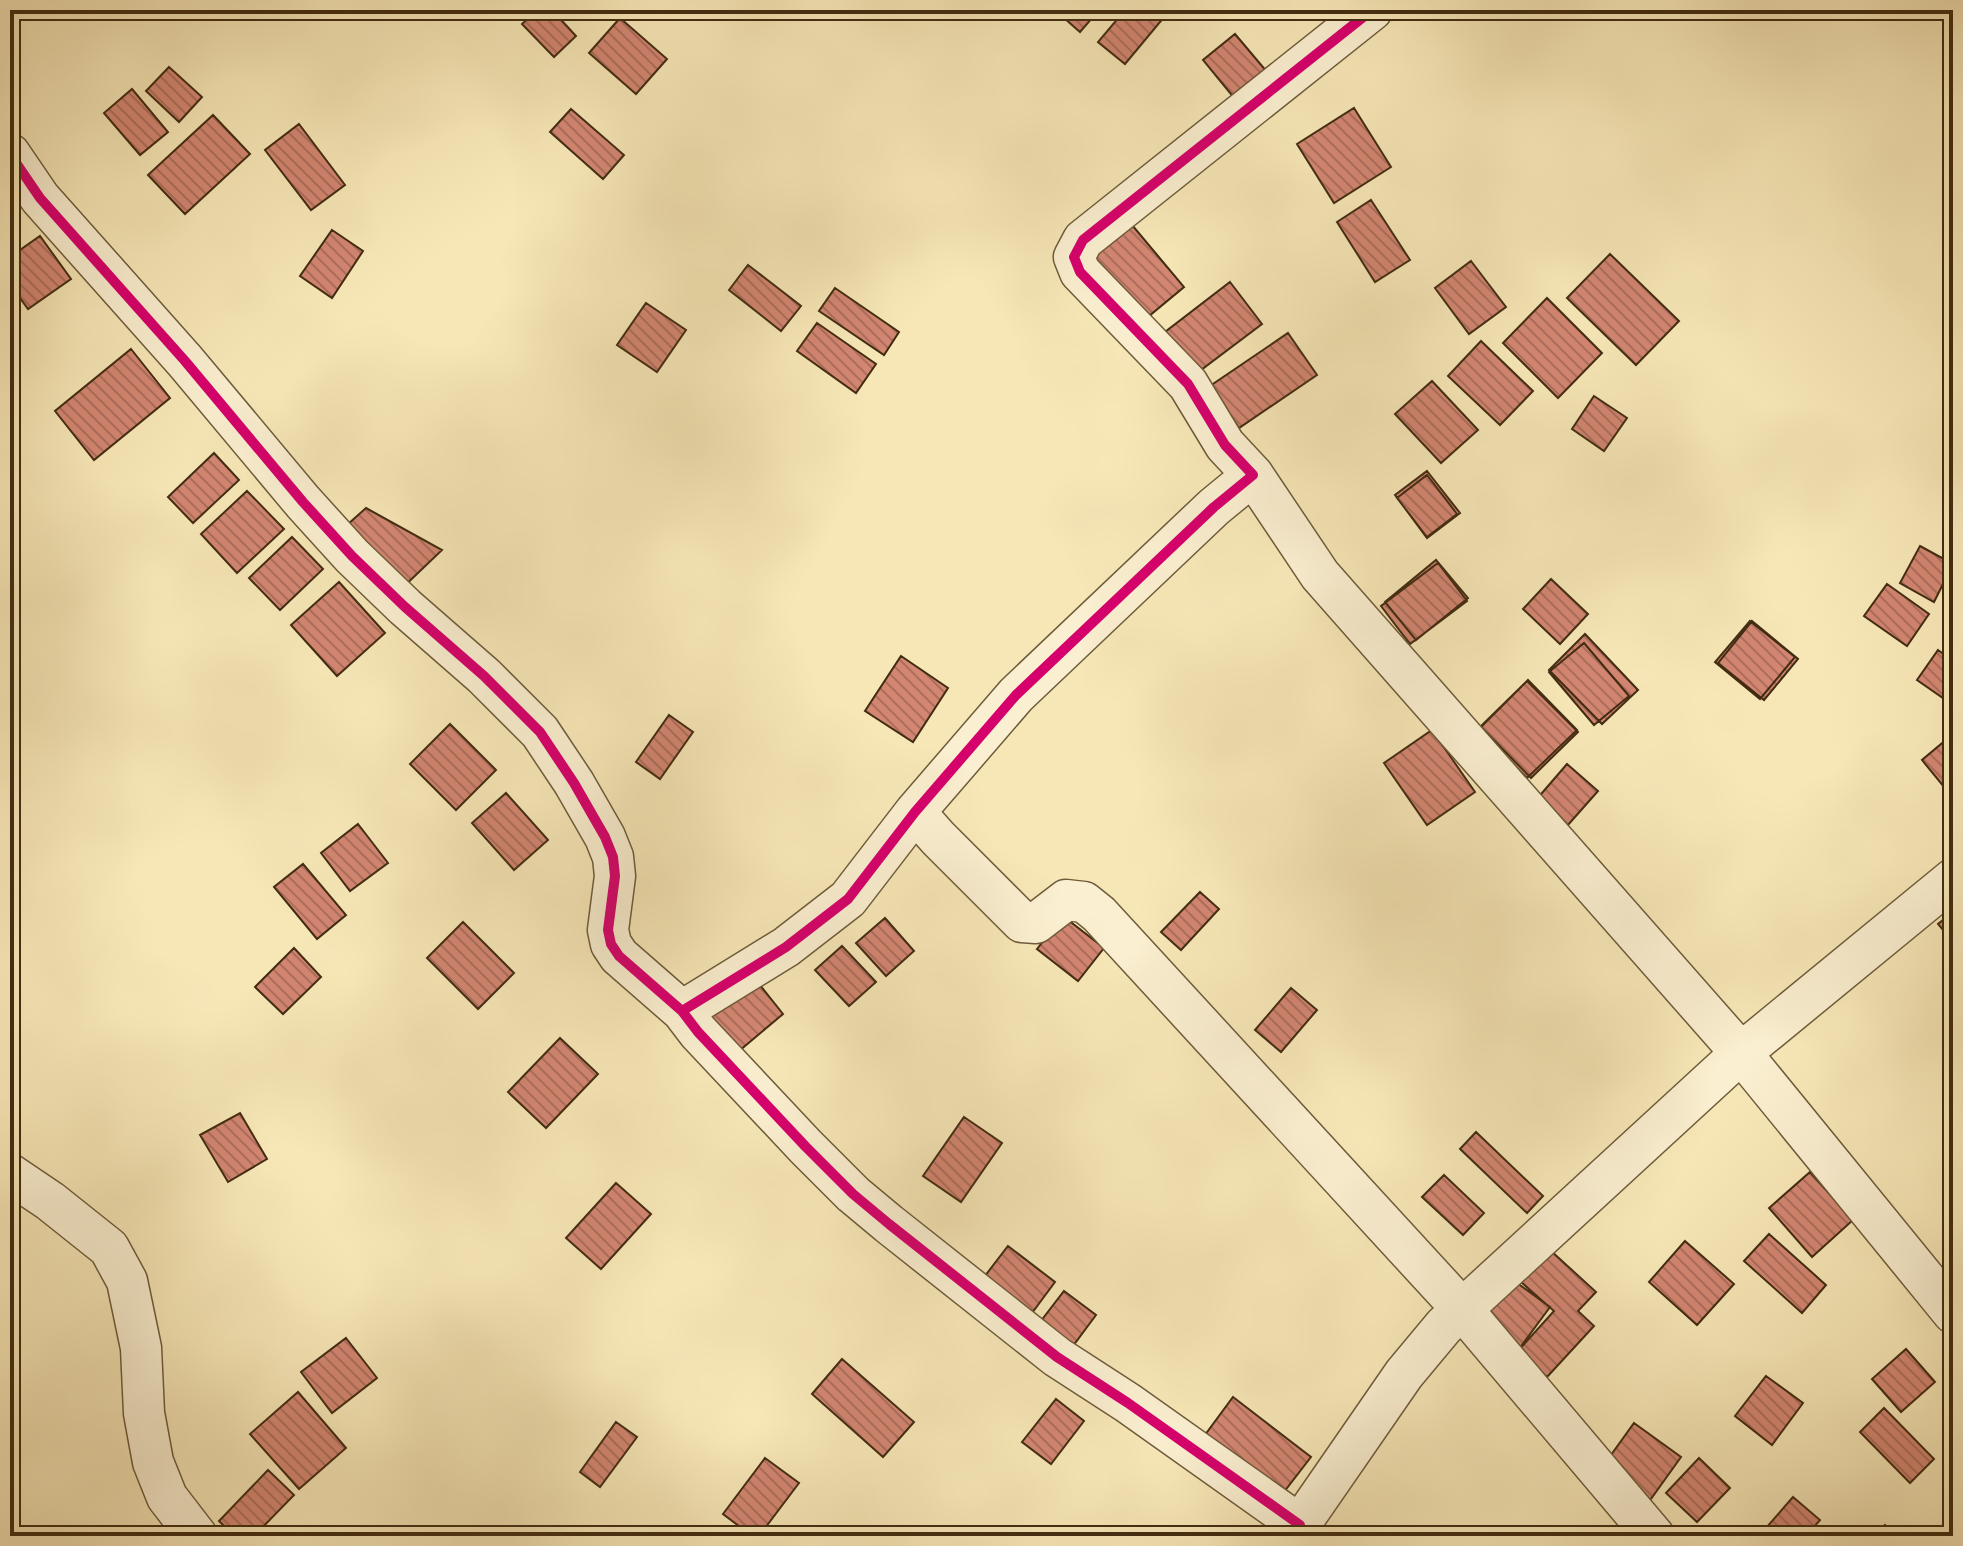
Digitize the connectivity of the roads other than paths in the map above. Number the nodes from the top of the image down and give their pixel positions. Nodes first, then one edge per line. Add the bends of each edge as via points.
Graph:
1 (1372, 10) edge
2 (10, 154) edge
3 (1253, 475) junction
4 (915, 812) junction
5 (1953, 879) edge
6 (682, 1011) junction
7 (1741, 1053) junction
8 (10, 1174) edge
9 (1462, 1309) junction
10 (1953, 1313) edge
11 (1296, 1530) edge
12 (197, 1536) edge
13 (1654, 1536) edge

1 - 3 street via 1083,240 1074,257 1080,272 1188,384 1225,445
2 - 6 street via 40,198 352,556 540,732 613,857 611,944
3 - 4 street via 1016,695
3 - 7 street via 1320,575
4 - 6 street via 848,899 786,947
4 - 9 street via 1022,922 1036,923 1066,900 1084,902 1099,914
5 - 7 street
6 - 11 street via 853,1194 1057,1357 1128,1403
7 - 9 street
7 - 10 street
8 - 12 street via 109,1248 127,1281 141,1348 153,1462 167,1497
9 - 11 street via 1404,1374
9 - 13 street

